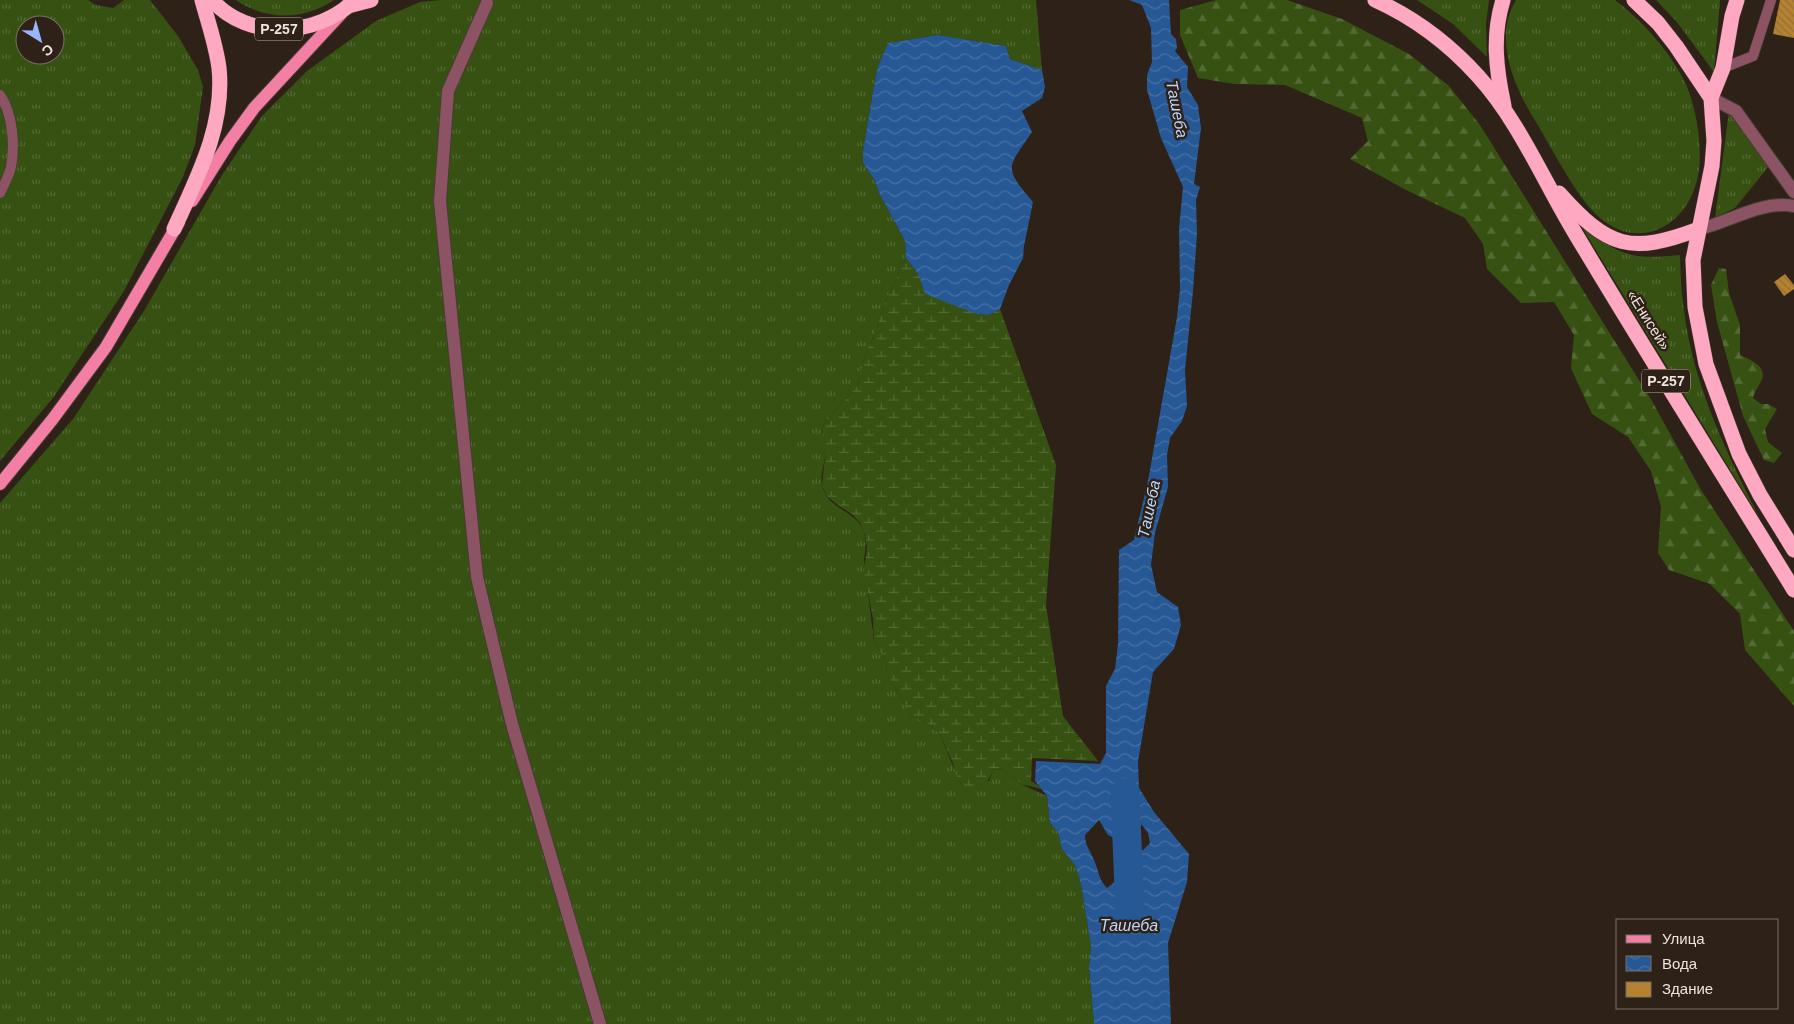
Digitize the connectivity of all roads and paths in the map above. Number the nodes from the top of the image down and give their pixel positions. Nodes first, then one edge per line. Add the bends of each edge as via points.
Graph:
1 (202, 0) edge
2 (212, 0) edge
3 (371, 0) edge
4 (1375, 0) edge
5 (1503, 0) edge
6 (1634, 0) edge
7 (1736, 0) edge
8 (1772, 0) edge
9 (351, 3) edge
10 (487, 3) dead end
11 (1723, 68) junction
12 (0, 95) edge
13 (1711, 98) junction
14 (1505, 110) junction
15 (1540, 171) junction
16 (1794, 192) edge
17 (0, 193) edge
18 (1794, 206) edge
19 (174, 229) junction
20 (1699, 229) junction
21 (0, 484) edge
22 (1794, 550) edge
23 (1794, 590) edge
24 (600, 1024) edge

1 - 19 highway via 219,66 219,106 203,165
2 - 9 highway, Р-257 via 248,23 285,30 308,27 329,19
3 - 9 highway, Р-257
4 - 14 highway, «Енисей» / Р-257 via 1414,20 1446,44 1478,76
5 - 14 highway, «Енисей» / Р-257 via 1497,20 1496,55
6 - 13 highway, Р-257 via 1658,23
7 - 11 highway
8 - 11 lane via 1754,56
9 - 19 main road via 254,108
10 - 24 street via 448,91 440,201 477,576 512,724
11 - 13 highway
12 - 17 lane via 13,136 11,169
13 - 16 street via 1736,111
13 - 20 highway, Р-257 via 1712,166
14 - 15 highway, «Енисей» / Р-257
15 - 20 highway, «Енисей» / Р-257 via 1598,230 1629,244 1654,244
15 - 23 highway, «Енисей» / Р-257 via 1574,232
18 - 20 street via 1769,205
19 - 21 main road via 106,346
20 - 22 highway, Р-257 via 1693,260 1695,307 1706,364 1739,454

